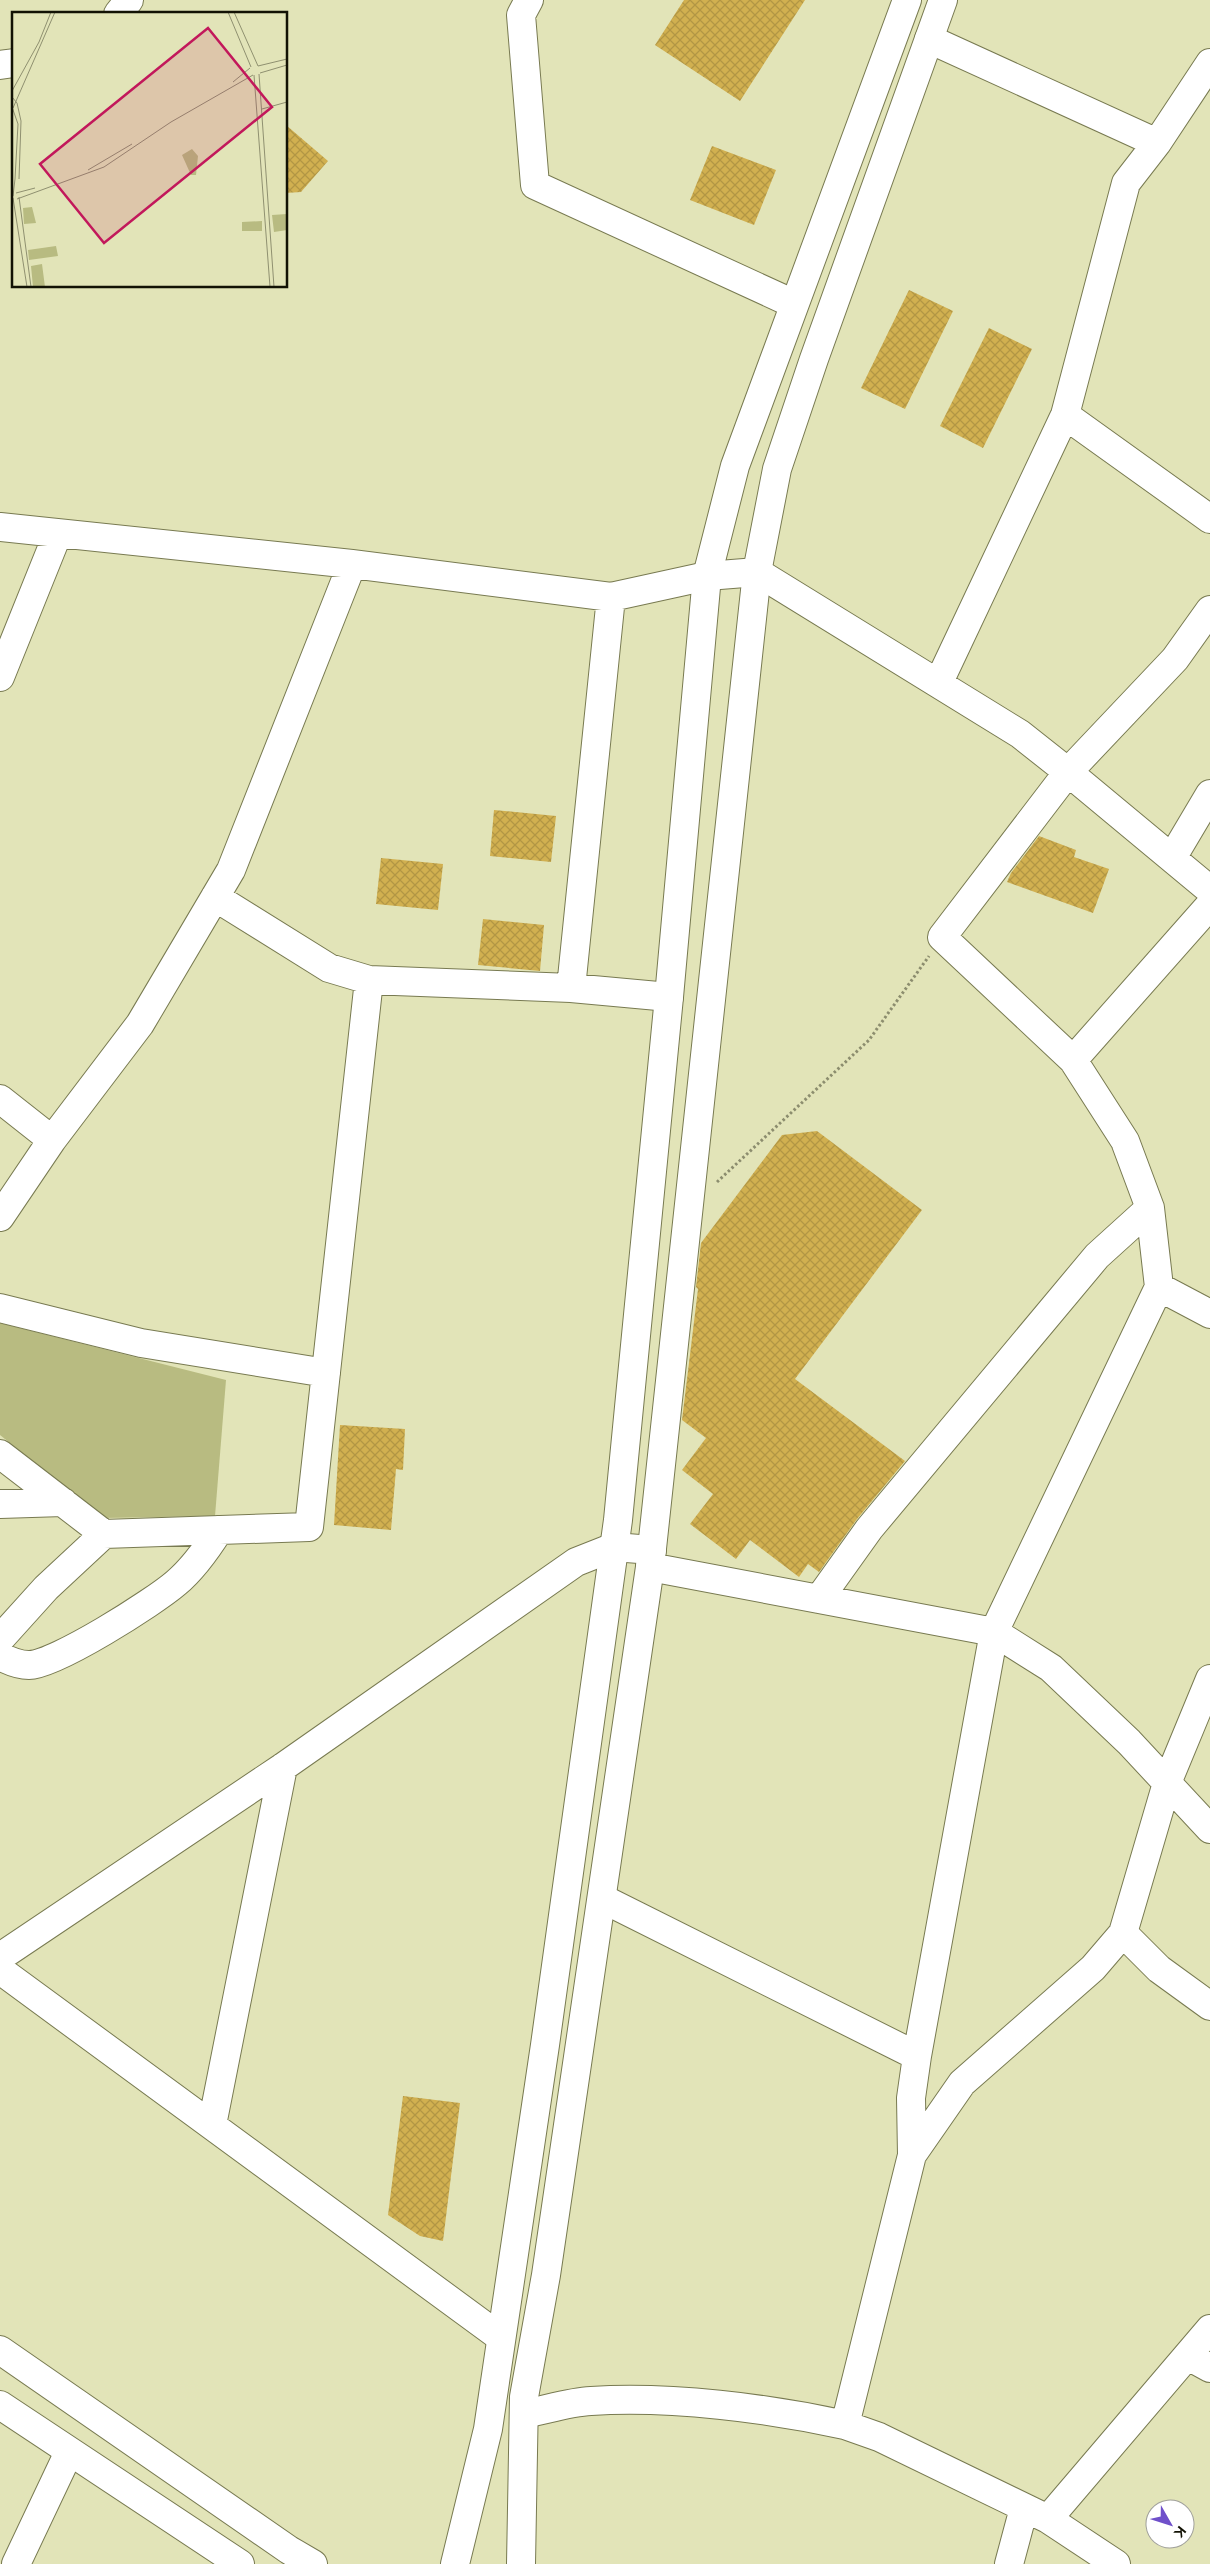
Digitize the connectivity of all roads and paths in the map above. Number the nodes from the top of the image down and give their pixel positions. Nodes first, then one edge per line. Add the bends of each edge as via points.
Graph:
1 (129, 0) edge
2 (530, 0) edge
3 (907, 0) edge
4 (943, 0) edge
5 (120, 12) edge
6 (929, 39) junction
7 (1209, 68) edge
8 (1156, 143) junction
9 (794, 304) junction
10 (1065, 414) junction
11 (1210, 519) edge
12 (0, 527) edge
13 (58, 533) junction
14 (352, 564) junction
15 (757, 572) junction
16 (707, 576) junction
17 (611, 597) junction
18 (1210, 610) edge
19 (0, 677) edge
20 (939, 682) junction
21 (1068, 772) junction
22 (1210, 794) edge
23 (1172, 858) junction
24 (1210, 890) edge
25 (215, 897) junction
26 (1210, 906) edge
27 (942, 937) junction
28 (369, 980) junction
29 (571, 988) junction
30 (669, 997) junction
31 (1073, 1060) junction
32 (0, 1099) edge
33 (52, 1140) junction
34 (715, 1184) dead end
35 (1150, 1208) junction
36 (0, 1217) edge
37 (1159, 1287) junction
38 (0, 1308) edge
39 (1210, 1314) edge
40 (326, 1373) junction
41 (0, 1454) edge
42 (63, 1502) junction
43 (0, 1504) edge
44 (219, 1530) junction
45 (104, 1534) junction
46 (614, 1547) junction
47 (651, 1558) junction
48 (819, 1599) junction
49 (994, 1632) junction
50 (0, 1639) edge
51 (0, 1656) edge
52 (1210, 1679) edge
53 (283, 1766) junction
54 (1167, 1783) junction
55 (1210, 1829) edge
56 (603, 1899) junction
57 (1123, 1933) junction
58 (0, 1957) edge
59 (0, 1970) edge
60 (1210, 2006) edge
61 (917, 2056) junction
62 (212, 2125) junction
63 (912, 2155) junction
64 (1210, 2328) edge
65 (500, 2337) junction
66 (0, 2350) edge
67 (1199, 2362) edge
68 (0, 2405) edge
69 (524, 2414) junction
70 (845, 2424) junction
71 (69, 2452) junction
72 (1036, 2513) junction
73 (16, 2564) edge
74 (240, 2564) edge
75 (313, 2564) edge
76 (455, 2564) edge
77 (521, 2564) edge
78 (1009, 2564) edge
79 (1116, 2564) edge

1 - 5 street
2 - 9 street via 520,15 535,185
3 - 9 street
4 - 6 street
6 - 8 street
6 - 15 street via 777,470
7 - 8 street
8 - 10 street via 1126,183
9 - 16 street via 735,466
10 - 11 street
10 - 20 street
12 - 13 street
13 - 14 street
13 - 19 street
14 - 17 street
14 - 25 street via 231,870
15 - 16 street
15 - 20 street
15 - 47 street
16 - 17 street
16 - 30 street
17 - 29 street
18 - 21 street via 1175,659
20 - 21 street via 1020,734
21 - 23 street
21 - 27 street
22 - 23 street
23 - 24 street
25 - 28 street via 329,968
25 - 33 street via 140,1024
26 - 31 street
27 - 31 street
27 - 34 path via 869,1040
28 - 29 street
28 - 40 street
29 - 30 street
30 - 46 street
31 - 35 street via 1125,1141
32 - 33 street
33 - 36 street
35 - 37 street
35 - 48 street via 1091,1264 870,1529
37 - 39 street
37 - 49 street
38 - 40 street via 141,1343
40 - 44 street via 309,1527
41 - 42 street
42 - 43 street
42 - 45 street
44 - 45 street
44 - 51 street via 194,1566 177,1583 58,1657 30,1665
45 - 50 street via 46,1588
46 - 47 street
46 - 53 street via 576,1562
46 - 65 street via 545,2045
47 - 48 street
47 - 56 street
48 - 49 street
49 - 54 street via 1051,1668
49 - 61 street
52 - 54 street
53 - 58 street
53 - 62 street
54 - 55 street
54 - 57 street
56 - 61 street
56 - 69 street via 546,2275 524,2397
57 - 60 street via 1159,1969
57 - 63 street via 1093,1968 962,2083
59 - 62 street
61 - 63 street via 911,2098
62 - 65 street
63 - 70 street
64 - 67 street
65 - 76 street via 488,2429
66 - 75 street
67 - 72 street
68 - 71 street
69 - 70 street via 590,2401 656,2402 750,2408
69 - 77 street
70 - 72 street via 879,2437
71 - 73 street
71 - 74 street
72 - 78 street
72 - 79 street

